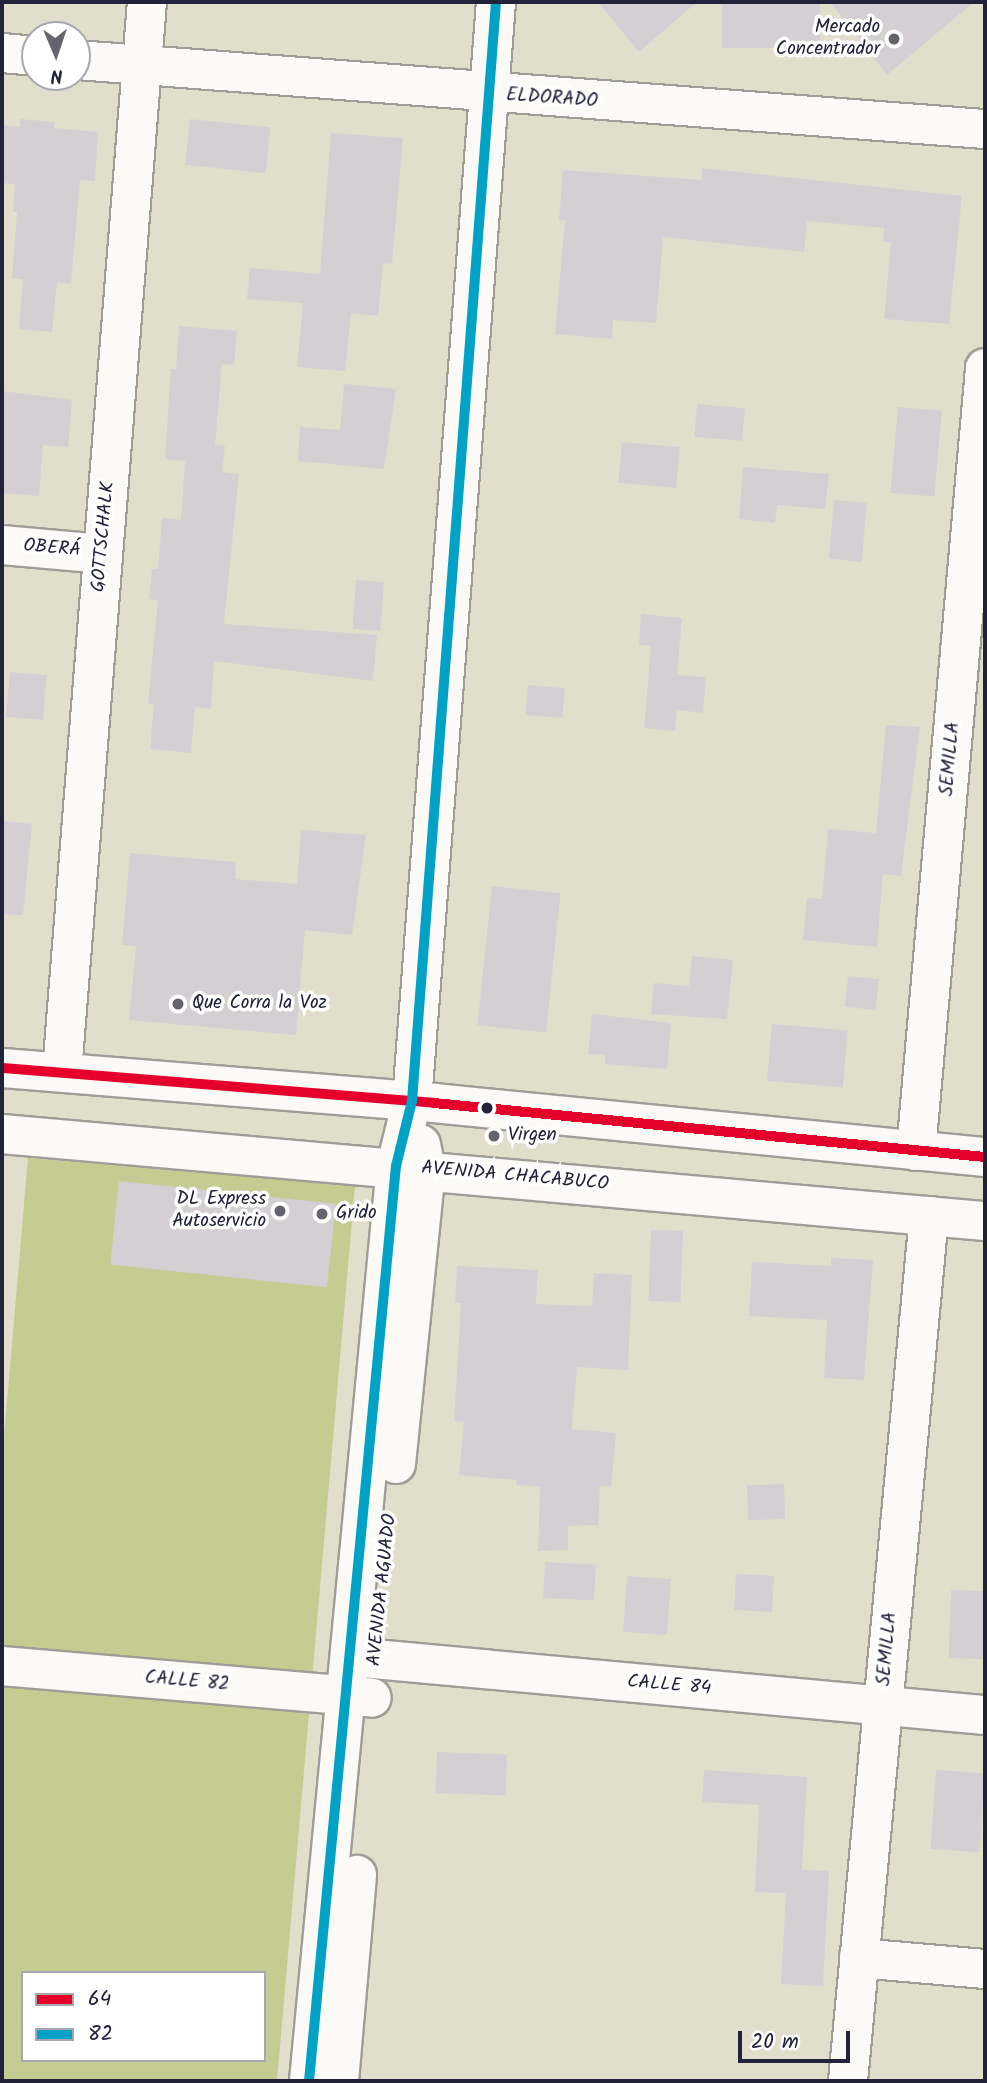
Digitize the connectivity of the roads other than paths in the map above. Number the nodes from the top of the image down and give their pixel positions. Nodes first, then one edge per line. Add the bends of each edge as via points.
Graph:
1 (147, 2) edge
2 (496, 2) edge
3 (2, 53) edge
4 (21, 55) edge
5 (91, 61) edge
6 (141, 65) junction
7 (488, 94) junction
8 (985, 129) edge
9 (985, 368) edge
10 (2, 545) edge
11 (103, 554) junction
12 (974, 635) edge
13 (2, 1068) edge
14 (61, 1073) junction
15 (412, 1101) junction
16 (2, 1134) edge
17 (916, 1151) junction
18 (985, 1157) edge
19 (411, 1168) junction
20 (929, 1216) junction
21 (985, 1221) edge
22 (364, 1658) junction
23 (2, 1666) edge
24 (361, 1697) junction
25 (883, 1706) junction
26 (985, 1715) edge
27 (859, 1958) junction
28 (985, 1969) edge
29 (309, 2081) edge
30 (339, 2081) edge
31 (848, 2081) edge

1 - 6 street, GOTTSCHALK
2 - 7 street, AVENIDA AGUADO
3 - 4 street
5 - 6 street, ELDORADO
6 - 7 street, ELDORADO
6 - 11 street, GOTTSCHALK
7 - 8 street, ELDORADO
7 - 15 street, AVENIDA AGUADO
9 - 12 street, SEMILLA
10 - 11 street, OBERÁ
11 - 14 street, GOTTSCHALK
12 - 17 street, SEMILLA
13 - 14 street
14 - 15 street
15 - 17 street
15 - 19 street, AVENIDA AGUADO
16 - 19 street, AVENIDA CHACABUCO
17 - 18 street
19 - 20 street, AVENIDA CHACABUCO
19 - 22 street, AVENIDA AGUADO
20 - 21 street, AVENIDA CHACABUCO
20 - 25 street, SEMILLA
22 - 24 street, AVENIDA AGUADO
22 - 25 street, CALLE 84
23 - 24 street, CALLE 82
24 - 29 street, AVENIDA AGUADO
24 - 30 street, AVENIDA AGUADO
25 - 26 street, CALLE 84
25 - 27 street, SEMILLA
27 - 28 street
27 - 31 street, SEMILLA

